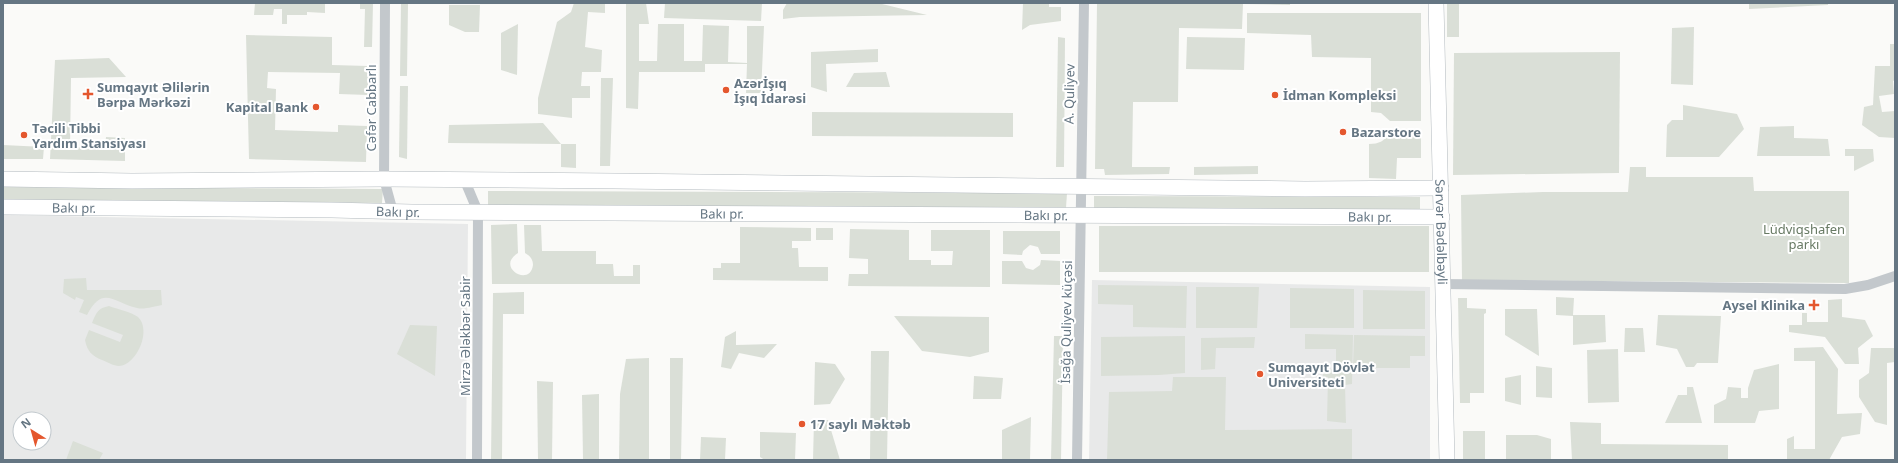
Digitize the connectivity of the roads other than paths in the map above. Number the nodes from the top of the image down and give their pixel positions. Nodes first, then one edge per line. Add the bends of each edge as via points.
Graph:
1 (385, 3) edge
2 (1084, 3) edge
3 (1436, 3) edge
4 (3, 179) edge
5 (384, 180) junction
6 (465, 181) junction
7 (1080, 185) junction
8 (1441, 188) junction
9 (3, 207) edge
10 (393, 212) junction
11 (478, 212) junction
12 (1079, 216) junction
13 (1442, 217) junction
14 (1895, 276) edge
15 (1443, 284) junction
16 (477, 460) edge
17 (1077, 460) edge
18 (1448, 460) edge

1 - 5 street, Cəfər Cabbarlı
2 - 7 street, A. Quliyev
3 - 8 street, Sərvər Bədəlbəyli
4 - 5 street, Bakı pr.
5 - 6 street, Bakı pr.
5 - 10 street, Cəfər Cabbarlı
6 - 7 street, Bakı pr.
6 - 11 street
7 - 8 street, Bakı pr. via 1305,189
7 - 12 street, İsağa Quliyev küçəsi
8 - 13 street, Sərvər Bədəlbəyli
9 - 10 street, Bakı pr.
10 - 11 street, Bakı pr.
11 - 12 street, Bakı pr.
11 - 16 street, Mirzə Ələkbər Sabir
12 - 13 street, Bakı pr.
12 - 17 street, İsağa Quliyev küçəsi
13 - 15 street, Sərvər Bədəlbəyli
14 - 15 street via 1862,286 1845,288
15 - 18 street, Sərvər Bədəlbəyli

